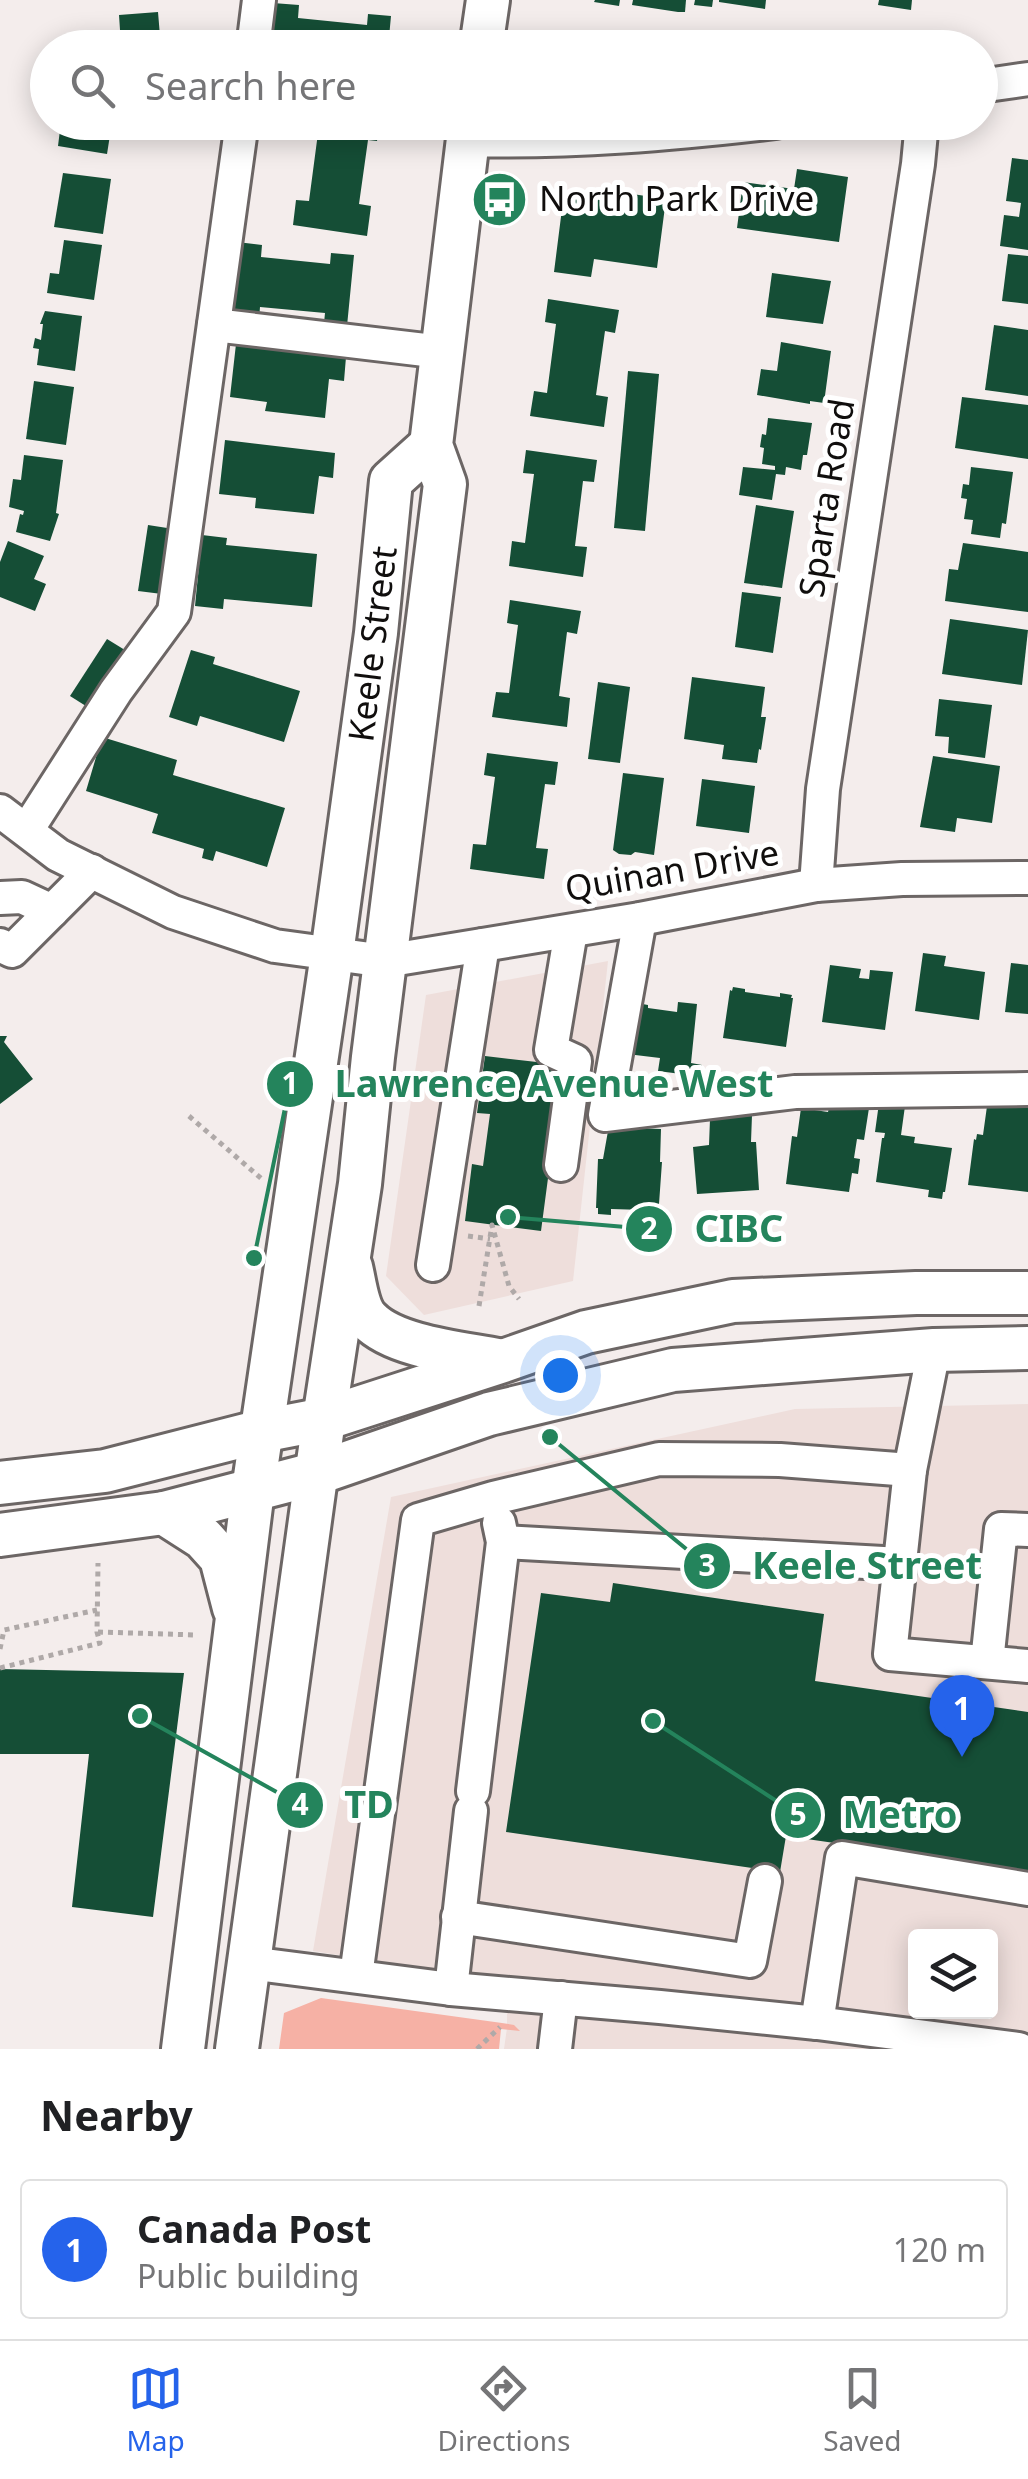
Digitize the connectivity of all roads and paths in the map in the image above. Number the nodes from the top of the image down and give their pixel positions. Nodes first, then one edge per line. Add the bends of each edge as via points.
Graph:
1 (260, 0) edge
2 (488, 0) edge
3 (256, 30) edge
4 (484, 30) edge
5 (1028, 79) edge
6 (998, 83) edge
7 (240, 140) edge
8 (468, 140) edge
9 (517, 140) edge
10 (562, 140) edge
11 (920, 140) edge
12 (214, 325) junction
13 (442, 352) junction
14 (431, 445) junction
15 (0, 811) edge
16 (27, 830) junction
17 (92, 871) junction
18 (1028, 878) edge
19 (816, 885) junction
20 (0, 898) edge
21 (52, 912) junction
22 (640, 920) junction
23 (572, 930) junction
24 (483, 945) junction
25 (0, 946) edge
26 (332, 954) junction
27 (386, 961) junction
28 (1028, 1089) edge
29 (190, 1116) dead end
30 (561, 1166) dead end
31 (264, 1181) dead end
32 (348, 1257) junction
33 (432, 1265) dead end
34 (916, 1293) junction
35 (1028, 1293) edge
36 (519, 1299) dead end
37 (479, 1306) dead end
38 (1028, 1348) edge
39 (934, 1350) junction
40 (503, 1361) junction
41 (324, 1419) junction
42 (262, 1431) junction
43 (910, 1470) junction
44 (318, 1473) junction
45 (0, 1483) edge
46 (253, 1490) junction
47 (493, 1498) junction
48 (164, 1513) junction
49 (1028, 1530) edge
50 (0, 1535) edge
51 (503, 1542) junction
52 (98, 1563) dead end
53 (901, 1564) junction
54 (98, 1610) junction
55 (221, 1629) junction
56 (97, 1632) junction
57 (0, 1649) edge
58 (987, 1662) junction
59 (1028, 1666) edge
60 (0, 1668) edge
61 (765, 1881) dead end
62 (1028, 1889) edge
63 (458, 1917) junction
64 (194, 1959) junction
65 (250, 1963) junction
66 (356, 1976) junction
67 (450, 1989) junction
68 (561, 1998) junction
69 (817, 2023) junction
70 (510, 2028) dead end
71 (183, 2049) edge
72 (237, 2049) edge
73 (477, 2049) edge
74 (555, 2049) edge
75 (1019, 2049) edge

1 - 3 street
2 - 4 main road
5 - 6 street
7 - 12 street
8 - 13 main road, Keele Street
9 - 10 street
11 - 19 street, Sparta Road via 823,789
12 - 13 street
12 - 16 street via 174,612
13 - 14 main road, Keele Street
14 - 26 main road, Keele Street via 392,481
14 - 27 main road, Keele Street via 445,484
15 - 16 street, Quinan Drive
16 - 17 street, Quinan Drive
17 - 21 street
17 - 26 street, Quinan Drive via 172,912 275,946
18 - 19 street, Quinan Drive
19 - 22 street, Quinan Drive
20 - 21 street via 22,898
21 - 25 street via 12,952
22 - 23 street, Quinan Drive
22 - 28 street via 605,1115 794,1092
23 - 24 street, Quinan Drive
23 - 30 street via 551,1050 575,1061
24 - 27 street, Quinan Drive
24 - 33 street
26 - 27 street, Quinan Drive
26 - 42 main road, Keele Street
27 - 32 main road, Keele Street
29 - 31 path
32 - 40 main road via 367,1319 404,1342
32 - 41 main road, Keele Street
34 - 35 main road
34 - 39 main road
34 - 40 main road via 733,1301 586,1332
36 - 37 path via 492,1225
38 - 39 main road
39 - 43 street
39 - 44 main road via 673,1370 489,1414
40 - 41 main road
41 - 42 main road
41 - 44 main road, Keele Street
42 - 45 main road via 105,1471
42 - 46 main road, Keele Street
43 - 47 street via 659,1459
43 - 53 street
44 - 46 main road
44 - 65 main road, Keele Street
46 - 48 main road
46 - 55 main road, Keele Street
47 - 51 street
47 - 66 street via 418,1520
48 - 50 main road
48 - 55 main road via 204,1538 221,1558
49 - 58 street via 1000,1529
51 - 53 street
51 - 63 street
52 - 54 path
53 - 58 street via 890,1654
54 - 56 path
54 - 57 path via 4,1630
55 - 56 path
55 - 64 main road, Keele Street
56 - 60 path via 100,1643
58 - 59 street
61 - 63 street via 750,1961
62 - 69 street via 842,1858
63 - 67 street
64 - 65 main road
64 - 71 main road, Keele Street
65 - 66 street
65 - 72 main road, Keele Street
66 - 67 street
67 - 68 street
68 - 69 street
68 - 74 street
69 - 75 street
70 - 73 path via 498,2027

